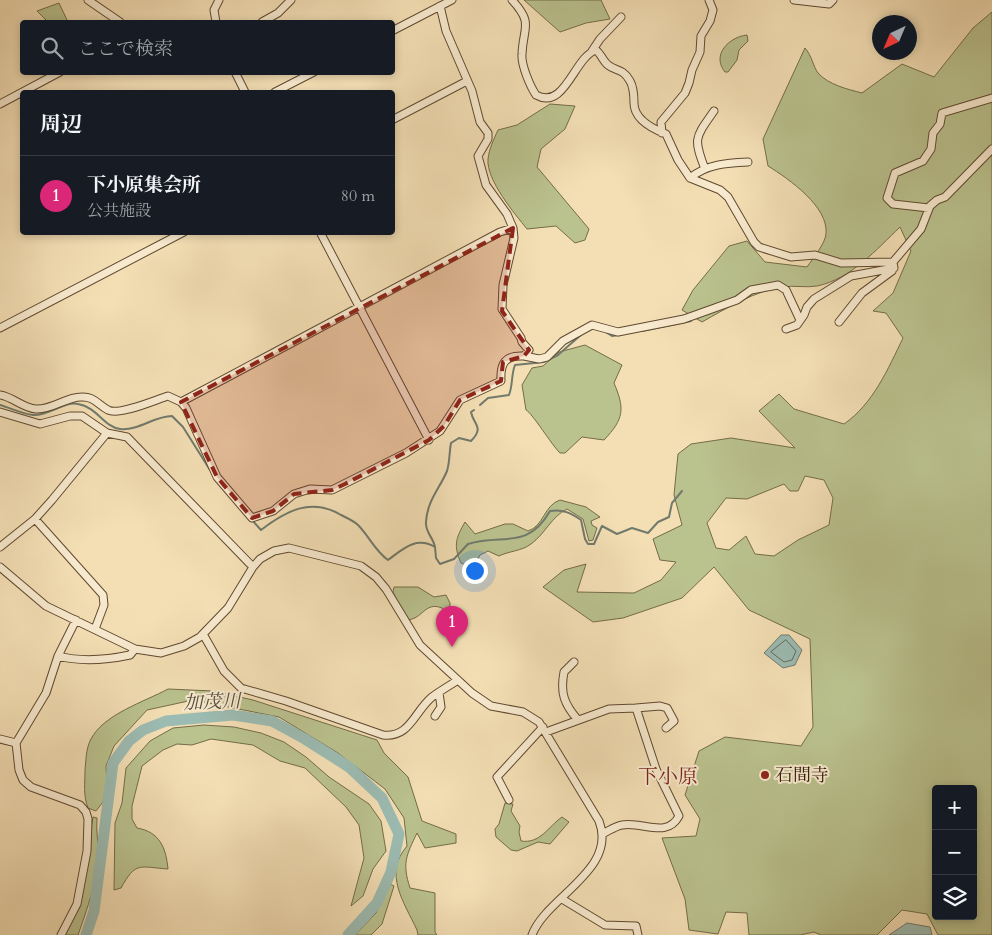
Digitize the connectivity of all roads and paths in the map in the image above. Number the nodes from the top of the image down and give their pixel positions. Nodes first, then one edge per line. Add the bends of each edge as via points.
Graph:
1 (88, 0) edge
2 (219, 0) edge
3 (291, 0) edge
4 (452, 0) edge
5 (512, 0) edge
6 (710, 0) edge
7 (794, 0) edge
8 (832, 0) edge
9 (440, 6) junction
10 (621, 18) dead end
11 (117, 20) edge
12 (216, 20) edge
13 (266, 20) edge
14 (395, 29) edge
15 (592, 51) junction
16 (54, 75) edge
17 (236, 75) edge
18 (308, 75) edge
19 (467, 81) junction
20 (26, 90) edge
21 (244, 90) edge
22 (279, 90) edge
23 (20, 93) edge
24 (992, 98) edge
25 (0, 104) edge
26 (714, 111) dead end
27 (395, 118) edge
28 (662, 133) junction
29 (992, 149) edge
30 (748, 162) dead end
31 (705, 169) junction
32 (690, 178) junction
33 (929, 208) junction
34 (513, 228) junction
35 (178, 235) edge
36 (322, 235) edge
37 (893, 265) junction
38 (359, 305) junction
39 (800, 320) junction
40 (839, 322) dead end
41 (0, 328) edge
42 (786, 329) dead end
43 (524, 356) junction
44 (0, 395) edge
45 (181, 402) junction
46 (0, 412) edge
47 (106, 433) junction
48 (429, 440) junction
49 (35, 518) junction
50 (0, 547) edge
51 (253, 567) junction
52 (0, 568) edge
53 (76, 620) junction
54 (95, 629) junction
55 (203, 634) junction
56 (135, 649) junction
57 (58, 656) junction
58 (574, 662) dead end
59 (458, 680) junction
60 (439, 693) junction
61 (636, 708) junction
62 (435, 716) dead end
63 (578, 720) junction
64 (666, 728) dead end
65 (544, 729) junction
66 (0, 739) edge
67 (16, 743) junction
68 (509, 800) dead end
69 (604, 833) junction
70 (562, 899) junction
71 (61, 935) edge
72 (532, 935) edge
73 (638, 935) edge

1 - 11 street
2 - 12 street via 214,10
3 - 13 street via 278,14
4 - 9 street
5 - 15 street via 524,14 525,41 521,55 536,95 544,98 560,92
6 - 28 street via 713,10 701,36 700,52 685,93 662,122
7 - 8 street via 829,4
9 - 14 street
9 - 19 street via 446,31
10 - 15 street
15 - 28 street via 596,50 608,65 621,70 630,80 636,112 645,123
16 - 20 street
17 - 21 street
18 - 22 street
19 - 27 street
19 - 34 street via 480,122 488,133 478,156 486,185
23 - 25 street
24 - 33 street via 942,113 940,124 933,133 931,149 923,161 895,173 887,198 893,204
26 - 31 street via 696,147
28 - 32 street via 670,139
29 - 33 street via 945,197
30 - 31 street
31 - 32 street
32 - 37 street via 720,190 728,197 759,247 791,257 815,255 840,263
33 - 37 street via 921,229
34 - 38 street
34 - 43 street via 502,309 529,350
35 - 41 street
36 - 38 street
37 - 39 street via 851,276 814,299
37 - 40 street via 862,293
38 - 45 street
38 - 48 street
39 - 42 street
39 - 43 street via 786,290 778,285 751,290 737,300 684,319 618,332 592,325 562,341 547,357
43 - 48 street via 503,362 500,381 495,385 460,400 440,431
44 - 45 street via 38,409 80,397 96,400 115,412 168,396
45 - 48 street via 194,422 218,477 252,518 273,511 294,494 310,489 332,490
46 - 47 street via 40,424 82,416
47 - 49 street
47 - 51 street via 127,437 141,449
49 - 50 street
49 - 54 street via 103,595 104,605
51 - 55 street via 228,608
51 - 59 street via 274,551 289,548 368,569 398,606 404,622 420,644
52 - 53 street via 46,606
53 - 54 street
53 - 57 street
54 - 56 street
55 - 56 street via 184,646 161,653
55 - 60 street via 224,671 241,688 383,735 393,736 408,729 431,698
56 - 57 street via 130,655 116,658 75,661
57 - 67 street via 46,693
58 - 63 street via 564,672 562,694 567,707
59 - 60 street
59 - 65 street via 491,706 523,712
60 - 62 street via 442,707
61 - 63 street via 609,709
61 - 64 street via 667,708 674,721
61 - 69 street via 656,769 679,816 676,823 662,829 631,824 620,825
63 - 65 street
65 - 68 street via 497,777
65 - 69 street
66 - 67 street
67 - 71 street via 23,780 31,787 80,805 88,819 87,851 77,904
69 - 70 street via 602,846 591,866
70 - 72 street via 537,922
70 - 73 street via 605,925 636,926

